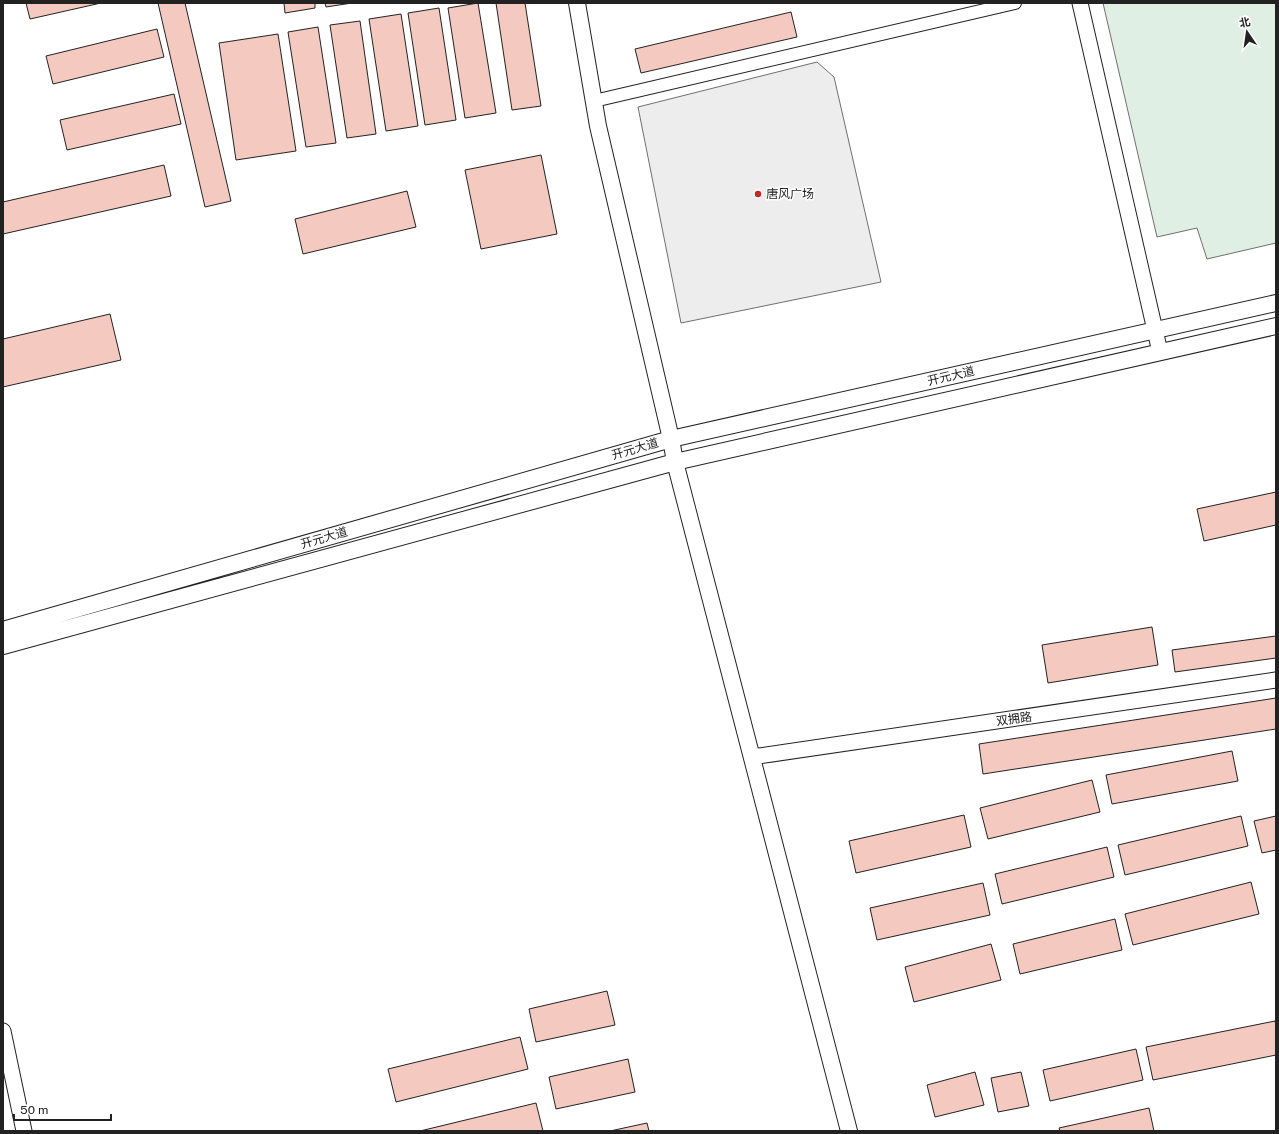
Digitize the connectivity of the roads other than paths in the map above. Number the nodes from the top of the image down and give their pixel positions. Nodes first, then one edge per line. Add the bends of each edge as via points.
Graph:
1 (577, 3) edge
2 (1015, 3) edge
3 (1080, 3) edge
4 (594, 100) junction
5 (1276, 303) edge
6 (1276, 326) edge
7 (1155, 330) junction
8 (1160, 352) junction
9 (671, 439) junction
10 (675, 462) junction
11 (3, 630) edge
12 (3, 646) edge
13 (1276, 680) edge
14 (752, 757) junction
15 (3, 1031) edge
16 (24, 1131) edge
17 (849, 1131) edge

1 - 4 main road
2 - 4 street
3 - 7 street
4 - 9 main road
5 - 7 main road, 开元大道
6 - 8 main road, 开元大道
7 - 8 street
7 - 9 main road, 开元大道
8 - 10 main road, 开元大道
9 - 10 main road
9 - 11 main road, 开元大道
10 - 12 main road, 开元大道
10 - 14 main road
13 - 14 street, 双拥路
14 - 17 main road
15 - 16 street

